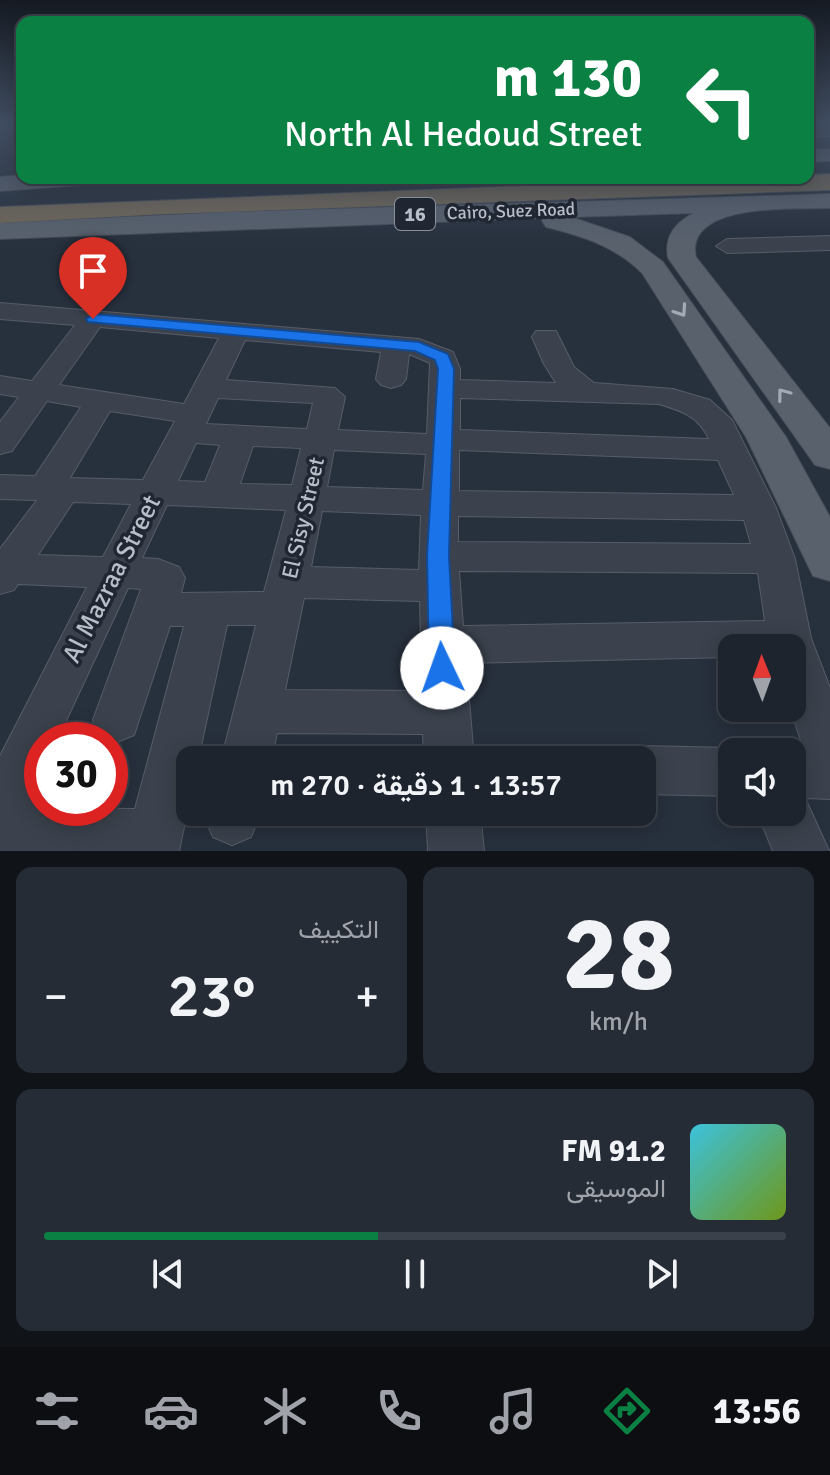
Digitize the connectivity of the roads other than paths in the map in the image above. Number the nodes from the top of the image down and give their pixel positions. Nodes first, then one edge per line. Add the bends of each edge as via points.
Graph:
1 (610, 184) edge
2 (830, 192) edge
3 (220, 195) junction
4 (0, 198) edge
5 (830, 201) edge
6 (741, 204) junction
7 (500, 211) junction
8 (0, 215) edge
9 (0, 231) edge
10 (830, 243) edge
11 (727, 246) dead end
12 (682, 258) junction
13 (646, 261) junction
14 (0, 311) edge
15 (93, 319) junction
16 (236, 331) junction
17 (546, 337) dead end
18 (427, 362) junction
19 (562, 374) junction
20 (391, 379) dead end
21 (0, 385) edge
22 (40, 390) junction
23 (594, 393) junction
24 (101, 400) junction
25 (196, 412) junction
26 (240, 436) junction
27 (322, 439) junction
28 (443, 442) junction
29 (0, 444) edge
30 (732, 450) junction
31 (830, 456) edge
32 (0, 487) edge
33 (54, 489) junction
34 (155, 493) junction
35 (218, 495) junction
36 (308, 498) junction
37 (441, 503) junction
38 (758, 508) junction
39 (775, 559) junction
40 (830, 563) edge
41 (438, 571) junction
42 (4, 574) edge
43 (114, 574) junction
44 (285, 595) junction
45 (210, 609) junction
46 (156, 610) junction
47 (788, 634) edge
48 (718, 639) edge
49 (441, 645) junction
50 (806, 686) edge
51 (258, 711) junction
52 (446, 713) junction
53 (117, 720) dead end
54 (249, 746) edge
55 (448, 746) edge
56 (830, 753) edge
57 (656, 770) edge
58 (718, 772) edge
59 (806, 773) edge
60 (830, 774) edge
61 (454, 826) edge
62 (790, 826) edge
63 (1, 828) edge
64 (153, 844) edge
65 (456, 851) edge
66 (801, 851) edge

1 - 2 highway, 16 via 693,194
1 - 3 highway, Cairo, Suez Road / 16
3 - 4 highway, 16
3 - 8 highway, 16
5 - 6 main road, Cairo, Suez Road / 16
6 - 7 main road, Cairo, Suez Road / 16
6 - 12 main road via 687,228 679,245
7 - 9 main road, Cairo, Suez Road / 16
7 - 13 main road via 591,230
10 - 11 street
12 - 13 main road via 658,229 624,227 622,233
31 -> 12 main road
13 -> 40 main road via 766,437
14 - 15 street
15 - 16 street
15 - 22 street
16 - 18 street
16 - 25 street, Al Mazraa Street
17 - 19 street
18 - 19 street
18 - 20 street
18 - 23 street
18 - 28 street
19 - 23 street via 572,386
21 - 22 street
22 - 24 street
22 - 29 street
23 - 30 street via 662,395 687,402 708,413
24 - 25 street
24 - 33 street
25 - 26 street
25 - 27 street, El Sisy Street via 328,395
25 - 34 street, Al Mazraa Street
26 - 27 street
26 - 35 street
27 - 28 street
27 - 36 street, El Sisy Street
28 - 30 street
28 - 37 street
30 - 38 street
32 - 33 street
33 - 34 street
33 - 42 street
34 - 35 street
34 - 43 street, Al Mazraa Street
35 - 36 street
36 - 37 street
36 - 44 street, El Sisy Street
37 - 38 street
37 - 41 street
38 - 39 street
39 - 41 street
39 - 47 street
41 - 44 street
41 - 49 street
42 - 43 street
43 - 46 street via 162,575
43 - 63 street, Al Mazraa Street via 28,747
44 - 45 street
44 - 51 street, El Sisy Street
45 - 46 street
45 - 64 street
46 - 53 street
48 - 49 street
49 - 52 street
50 - 56 street
51 - 52 street
51 - 54 street, El Sisy Street
52 - 55 street
57 - 58 street
59 - 60 street
61 - 65 street
62 - 66 street
63 - 64 street

